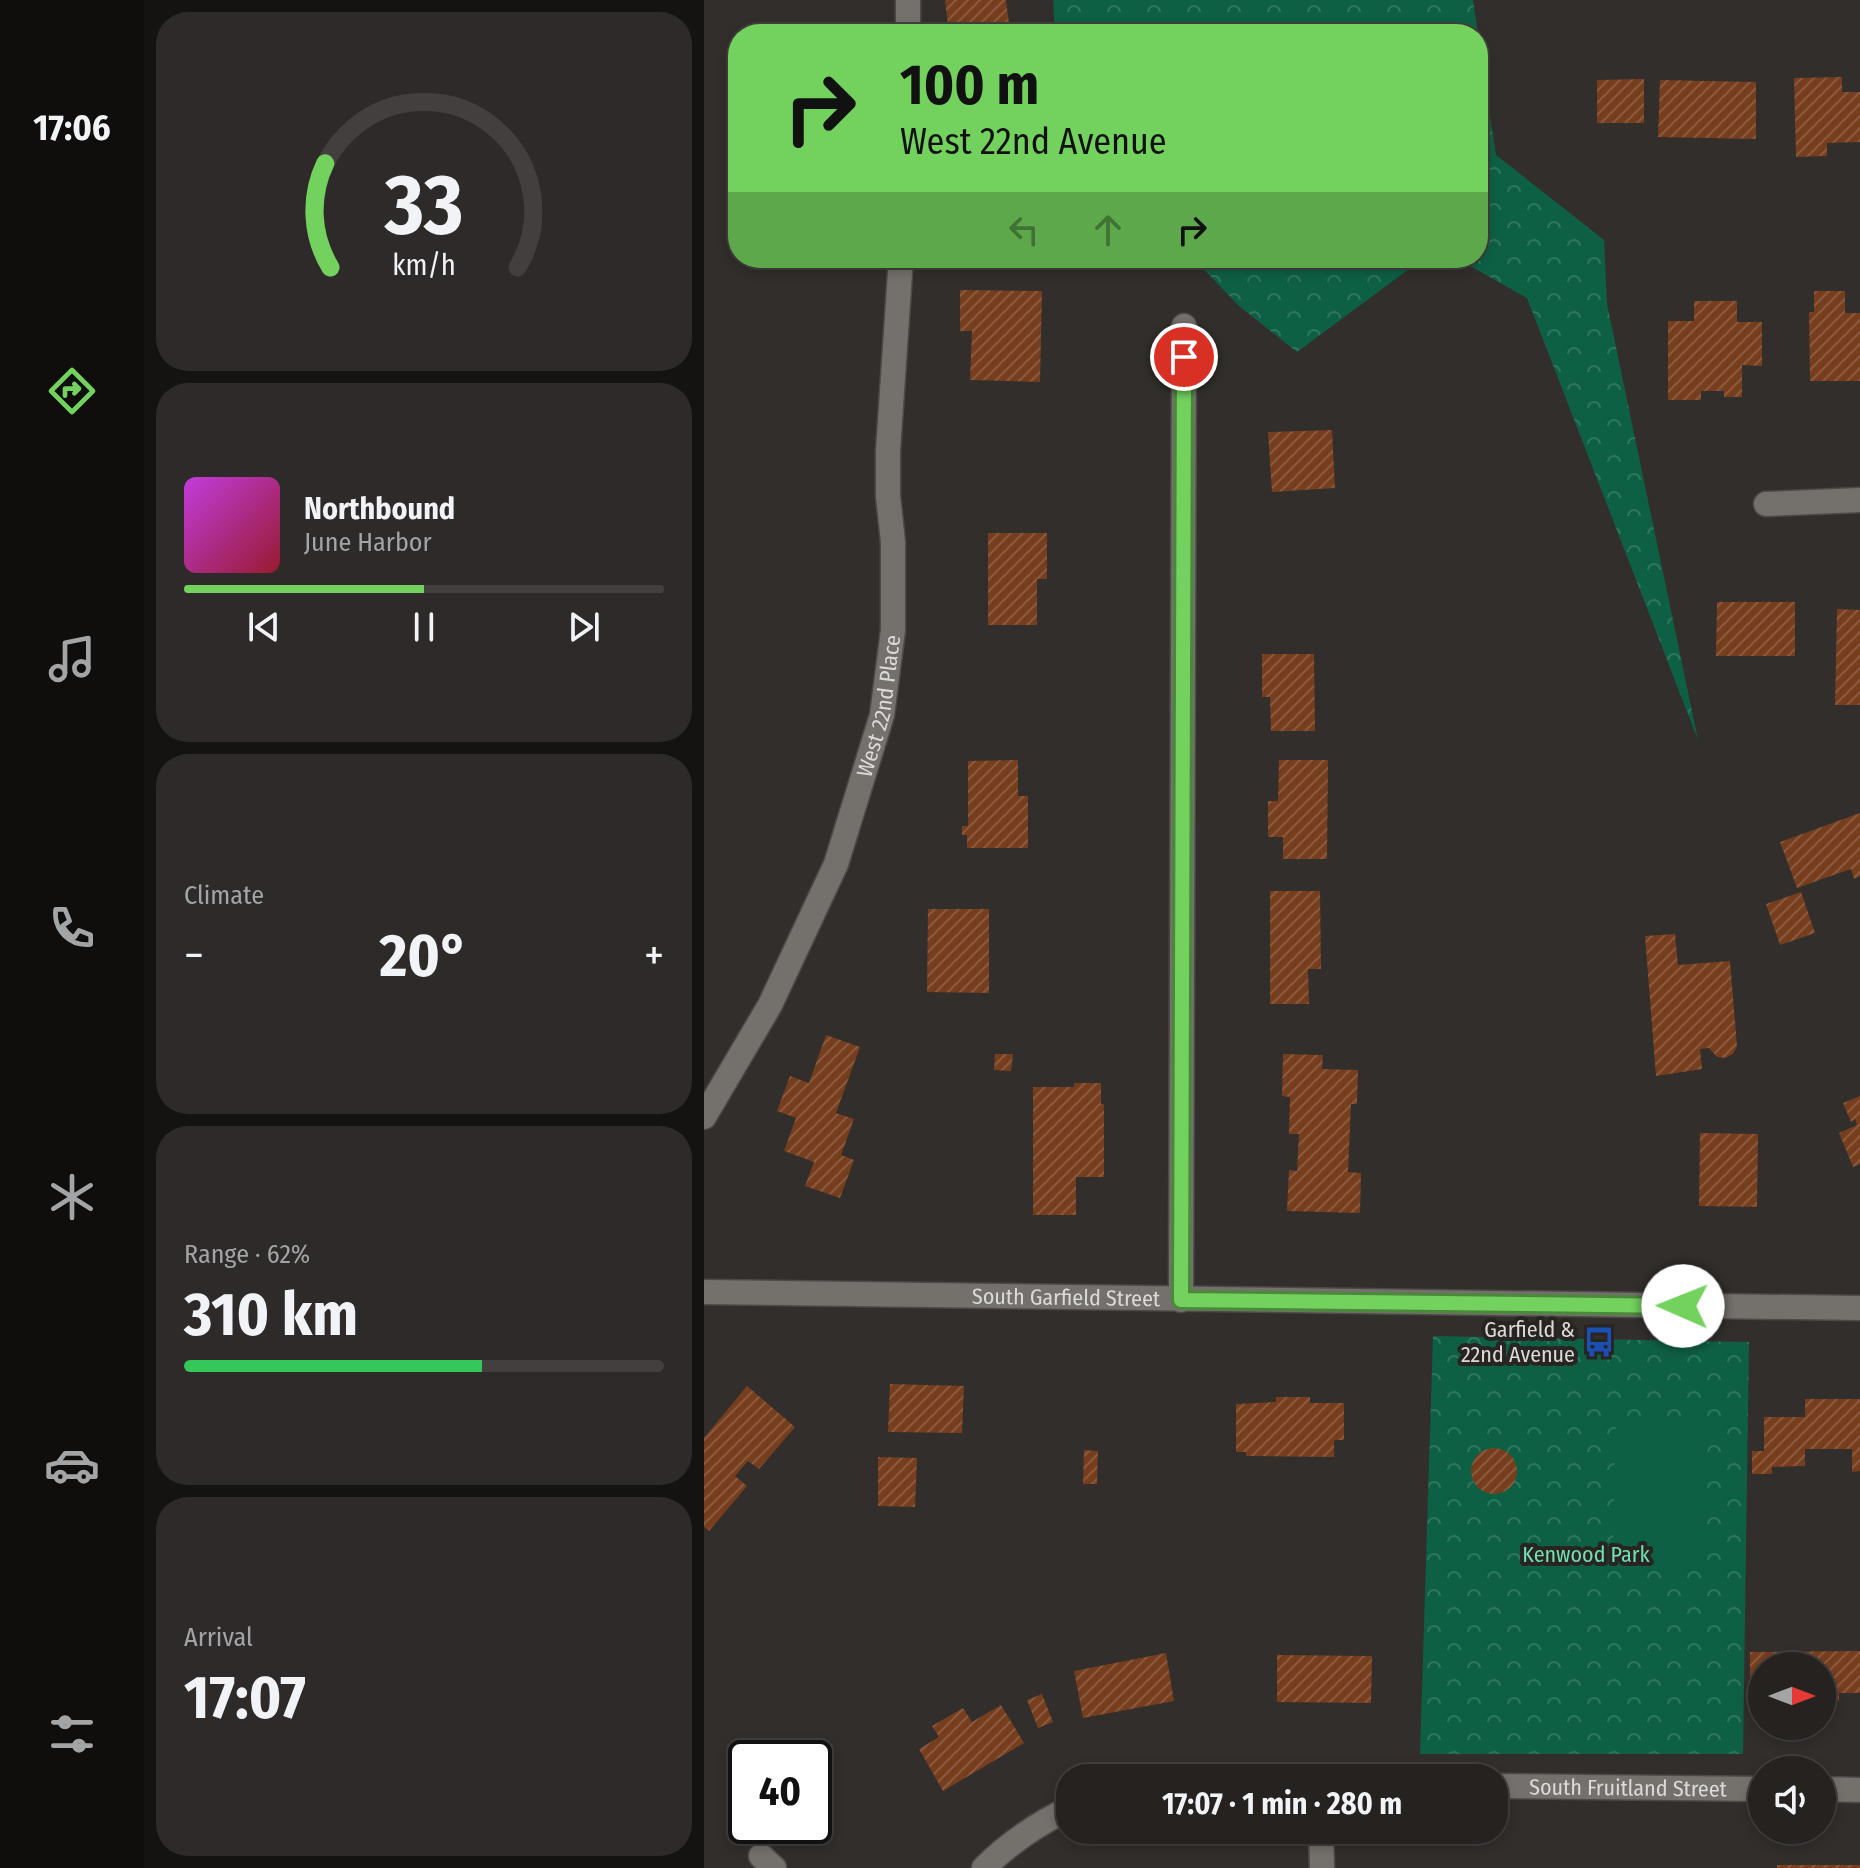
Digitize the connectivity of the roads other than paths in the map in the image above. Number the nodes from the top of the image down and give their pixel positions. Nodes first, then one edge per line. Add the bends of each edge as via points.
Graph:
1 (908, 0) edge
2 (908, 24) edge
3 (900, 268) edge
4 (1184, 326) dead end
5 (1860, 500) edge
6 (1766, 504) dead end
7 (704, 1117) edge
8 (704, 1292) edge
9 (1181, 1300) junction
10 (1860, 1308) edge
11 (1508, 1786) edge
12 (1748, 1789) edge
13 (1836, 1789) edge
14 (1860, 1790) edge
15 (1056, 1815) edge
16 (1321, 1844) edge
17 (984, 1868) edge
18 (1322, 1868) edge

1 - 2 street
3 - 7 street, West 22nd Place via 888,451 893,630 882,715 836,864 770,1005
4 - 9 street
5 - 6 street
8 - 9 street, South Garfield Street
9 - 10 street, South Garfield Street
11 - 12 street, South Fruitland Street
13 - 14 street
15 - 17 street via 1034,1826
16 - 18 street

